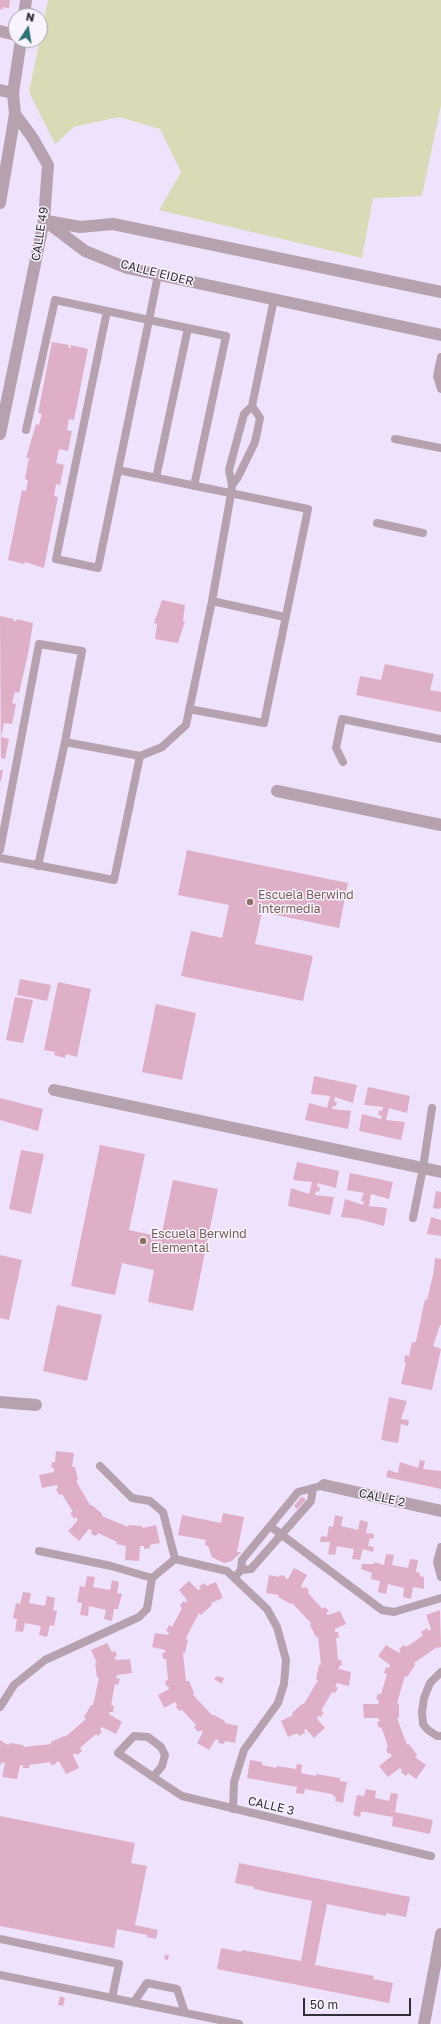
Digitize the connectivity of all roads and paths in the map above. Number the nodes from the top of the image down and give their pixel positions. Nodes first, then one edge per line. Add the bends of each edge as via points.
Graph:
1 (20, 48) edge
2 (0, 90) edge
3 (13, 93) junction
4 (16, 114) junction
5 (0, 203) edge
6 (44, 220) junction
7 (158, 274) junction
8 (441, 292) edge
9 (274, 299) junction
10 (107, 311) junction
11 (149, 320) junction
12 (188, 328) junction
13 (441, 335) edge
14 (441, 357) edge
15 (441, 389) edge
16 (252, 406) junction
17 (26, 430) dead end
18 (0, 434) edge
19 (395, 439) dead end
20 (441, 446) edge
21 (118, 470) junction
22 (156, 478) junction
23 (232, 485) junction
24 (194, 486) junction
25 (231, 494) junction
26 (377, 523) dead end
27 (423, 533) dead end
28 (212, 601) junction
29 (285, 617) junction
30 (189, 709) junction
31 (441, 739) edge
32 (65, 742) junction
33 (140, 756) junction
34 (343, 762) dead end
35 (277, 791) dead end
36 (441, 825) edge
37 (0, 850) edge
38 (0, 858) edge
39 (38, 866) junction
40 (54, 1090) dead end
41 (432, 1108) dead end
42 (423, 1168) junction
43 (441, 1172) edge
44 (413, 1218) dead end
45 (0, 1402) edge
46 (36, 1405) dead end
47 (100, 1466) dead end
48 (318, 1487) junction
49 (441, 1511) edge
50 (270, 1526) junction
51 (281, 1536) junction
52 (441, 1547) edge
53 (39, 1551) dead end
54 (175, 1559) junction
55 (241, 1570) junction
56 (235, 1577) junction
57 (441, 1577) edge
58 (152, 1578) junction
59 (441, 1598) edge
60 (441, 1672) edge
61 (0, 1707) edge
62 (441, 1736) edge
63 (153, 1777) junction
64 (233, 1809) junction
65 (431, 1856) dead end
66 (441, 1934) edge
67 (0, 1939) edge
68 (0, 1975) edge
69 (112, 1998) junction
70 (134, 2002) junction
71 (186, 2013) junction
72 (239, 2024) edge
73 (424, 2024) edge

1 - 3 street, CALLE 49
2 - 3 street
3 - 4 street, CALLE 49
4 - 5 street
4 - 6 street, CALLE 49 via 48,165
6 - 7 street, CALLE EIDER via 85,250 127,268
6 - 8 street via 80,227 113,224
6 - 18 street, CALLE 49
7 - 9 street, CALLE EIDER
7 - 11 lane
9 - 13 street, CALLE EIDER
9 - 16 lane
10 - 11 lane
10 - 17 lane via 55,300
10 - 21 lane via 56,559 98,568
11 - 12 lane
11 - 21 lane
12 - 22 lane
12 - 24 lane via 226,336
14 - 15 lane via 437,376
16 - 23 lane via 244,414 229,470
16 - 23 lane via 260,418 255,442
19 - 20 lane
21 - 22 lane
22 - 24 lane
23 - 25 lane
24 - 25 lane
25 - 28 lane
25 - 29 lane via 308,509
26 - 27 lane
28 - 29 lane
28 - 30 lane
29 - 30 lane via 264,722
30 - 33 lane via 186,725 162,748
31 - 34 lane via 342,719 336,748
32 - 33 lane
32 - 37 lane via 82,651 39,644
32 - 39 lane
33 - 39 lane via 114,880
35 - 36 street
38 - 39 lane
40 - 42 street
41 - 42 lane
42 - 43 street
42 - 44 lane
45 - 46 street
47 - 54 lane via 132,1498 150,1501 163,1512
48 - 49 street, CALLE 2
48 - 50 lane via 298,1492
48 - 51 lane via 311,1501
50 - 51 lane
50 - 55 lane via 242,1560
51 - 55 lane via 251,1569
51 - 59 lane via 382,1610 394,1612
52 - 57 lane via 437,1562
53 - 58 lane via 111,1566
54 - 56 lane via 227,1570
54 - 58 lane
55 - 56 lane
56 - 64 lane via 267,1609 277,1627 286,1660 284,1684 278,1703 244,1750 234,1782
58 - 61 lane via 147,1609 139,1618 45,1660 14,1685
60 - 62 lane via 430,1683 422,1712 423,1724 437,1736
63 - 63 lane, CALLE 3 via 118,1753 134,1736 148,1737 161,1747 165,1755 162,1766
63 - 64 lane, CALLE 3 via 182,1796
64 - 65 lane, CALLE 3
66 - 73 street
67 - 69 lane via 119,1964
68 - 69 lane
69 - 70 lane
70 - 71 lane
70 - 71 lane via 147,1983 177,1989
71 - 72 lane

